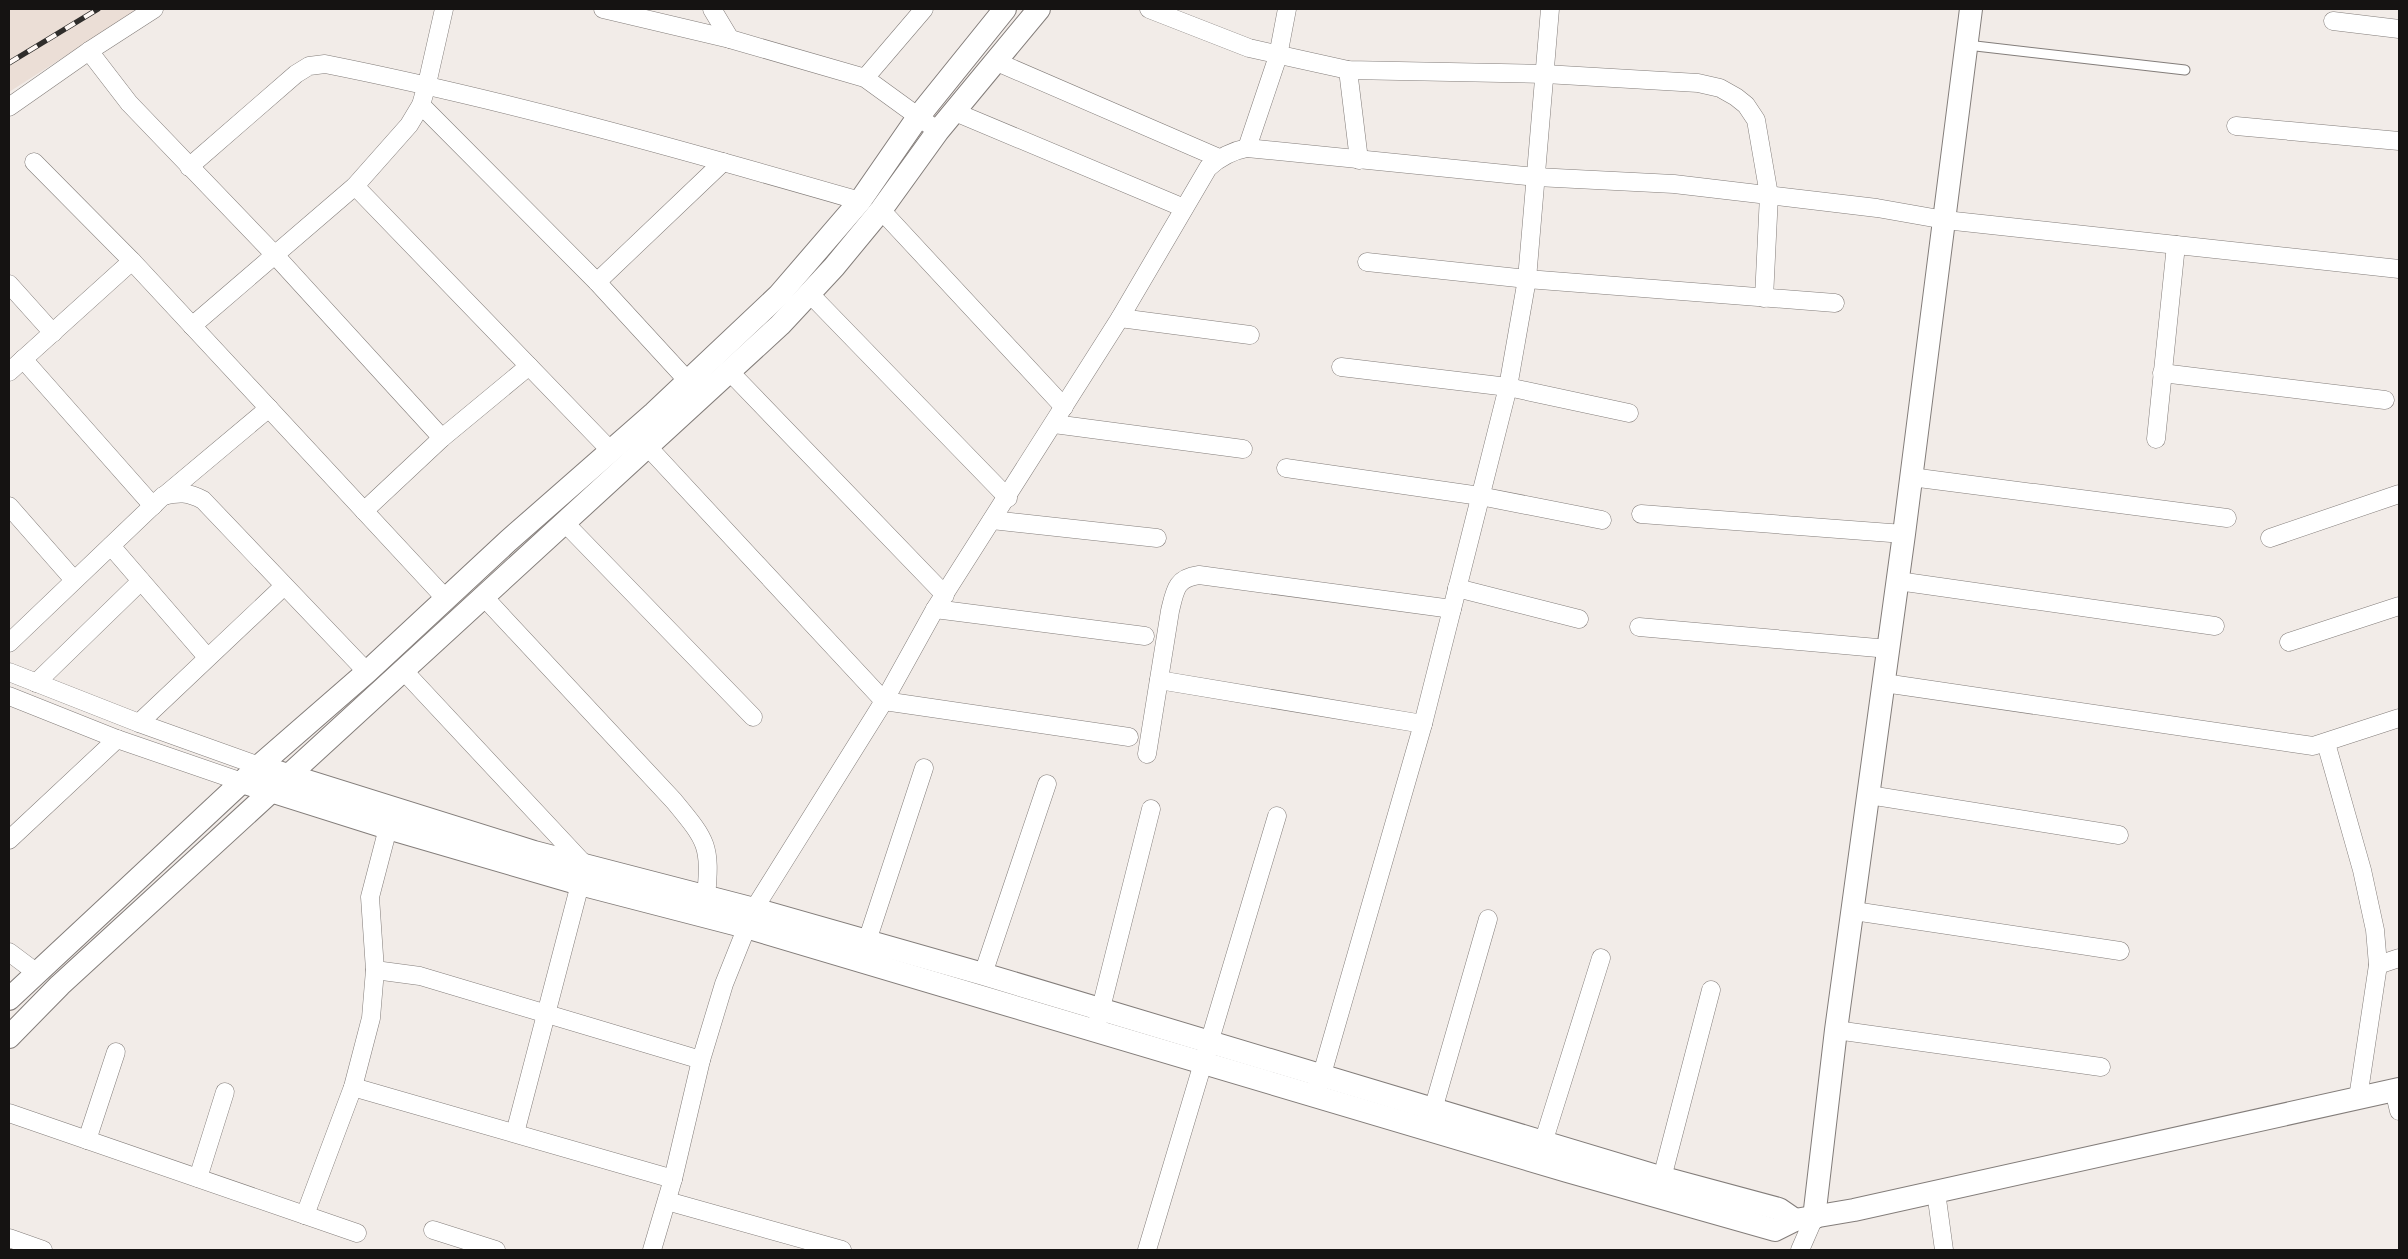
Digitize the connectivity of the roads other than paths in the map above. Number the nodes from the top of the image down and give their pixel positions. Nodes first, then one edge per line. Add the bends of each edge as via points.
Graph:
1 (154, 9) edge
2 (444, 9) edge
3 (603, 9) edge
4 (712, 9) edge
5 (924, 9) edge
6 (1005, 9) edge
7 (1039, 9) edge
8 (1149, 9) edge
9 (1287, 9) edge
10 (1550, 9) edge
11 (1971, 9) edge
12 (2333, 21) dead end
13 (2399, 29) edge
14 (730, 39) junction
15 (1967, 45) junction
16 (89, 51) junction
17 (1278, 56) junction
18 (997, 62) junction
19 (1348, 70) junction
20 (2185, 70) dead end
21 (1545, 74) junction
22 (865, 78) junction
23 (427, 84) junction
24 (421, 105) junction
25 (9, 108) edge
26 (955, 112) junction
27 (918, 117) junction
28 (2236, 126) dead end
29 (938, 132) junction
30 (2399, 142) edge
31 (1247, 148) junction
32 (1219, 158) junction
33 (1359, 160) junction
34 (34, 162) dead end
35 (723, 162) junction
36 (189, 167) junction
37 (1536, 177) junction
38 (355, 186) junction
39 (1769, 195) junction
40 (860, 201) junction
41 (1184, 208) junction
42 (880, 210) junction
43 (1945, 220) junction
44 (2176, 245) junction
45 (274, 254) junction
46 (132, 262) junction
47 (1368, 262) dead end
48 (2399, 269) edge
49 (1527, 279) junction
50 (597, 282) junction
51 (9, 284) edge
52 (810, 294) junction
53 (1764, 298) junction
54 (1835, 303) dead end
55 (1120, 318) junction
56 (192, 326) junction
57 (53, 333) junction
58 (1250, 335) dead end
59 (23, 360) junction
60 (529, 366) junction
61 (1341, 367) dead end
62 (729, 371) junction
63 (9, 372) edge
64 (2162, 373) junction
65 (688, 380) junction
66 (1508, 387) junction
67 (2385, 400) dead end
68 (1064, 407) junction
69 (269, 408) junction
70 (1628, 413) dead end
71 (1054, 424) junction
72 (442, 438) junction
73 (2156, 438) dead end
74 (648, 447) junction
75 (1243, 449) dead end
76 (610, 450) junction
77 (1286, 468) dead end
78 (1911, 477) junction
79 (2399, 494) edge
80 (1480, 496) junction
81 (1008, 498) junction
82 (158, 501) junction
83 (9, 506) edge
84 (364, 511) junction
85 (1641, 514) dead end
86 (2228, 518) dead end
87 (992, 520) junction
88 (1602, 520) dead end
89 (564, 522) junction
90 (1904, 534) junction
91 (1157, 538) dead end
92 (2270, 538) dead end
93 (111, 546) junction
94 (74, 580) junction
95 (141, 581) junction
96 (1898, 581) junction
97 (284, 586) junction
98 (1457, 588) junction
99 (483, 596) junction
100 (446, 599) junction
101 (940, 602) junction
102 (2399, 606) edge
103 (1452, 608) junction
104 (1579, 619) dead end
105 (2215, 626) dead end
106 (1639, 627) dead end
107 (1145, 636) dead end
108 (9, 642) edge
109 (2289, 642) dead end
110 (1889, 648) junction
111 (207, 657) junction
112 (403, 670) junction
113 (9, 672) edge
114 (366, 672) junction
115 (1159, 680) junction
116 (1884, 682) junction
117 (36, 683) junction
118 (9, 696) edge
119 (884, 701) junction
120 (753, 717) dead end
121 (2399, 718) edge
122 (139, 723) junction
123 (1423, 724) junction
124 (1129, 737) dead end
125 (117, 739) junction
126 (2326, 743) junction
127 (1147, 754) dead end
128 (259, 766) junction
129 (924, 768) dead end
130 (289, 776) junction
131 (242, 782) junction
132 (1047, 784) dead end
133 (272, 791) junction
134 (1869, 795) junction
135 (1151, 809) dead end
136 (1277, 816) dead end
137 (388, 828) junction
138 (2119, 835) dead end
139 (9, 840) edge
140 (583, 874) junction
141 (706, 897) junction
142 (1854, 911) junction
143 (750, 918) junction
144 (1488, 919) dead end
145 (867, 941) junction
146 (2120, 951) dead end
147 (9, 952) edge
148 (1601, 958) dead end
149 (2399, 958) edge
150 (2378, 965) junction
151 (375, 970) junction
152 (37, 973) junction
153 (983, 974) junction
154 (1711, 990) dead end
155 (9, 999) edge
156 (546, 1014) junction
157 (1098, 1019) junction
158 (1836, 1030) junction
159 (9, 1037) edge
160 (116, 1052) dead end
161 (1206, 1052) junction
162 (701, 1060) junction
163 (2101, 1067) dead end
164 (1318, 1086) junction
165 (353, 1087) junction
166 (226, 1092) dead end
167 (2397, 1097) edge
168 (2358, 1098) junction
169 (9, 1113) edge
170 (1430, 1119) junction
171 (515, 1133) junction
172 (87, 1140) junction
173 (1543, 1143) junction
174 (198, 1178) junction
175 (1662, 1178) junction
176 (673, 1179) junction
177 (1936, 1192) junction
178 (666, 1201) junction
179 (305, 1215) junction
180 (1805, 1219) junction
181 (433, 1230) dead end
182 (358, 1232) dead end
183 (9, 1238) edge
184 (43, 1250) edge
185 (496, 1250) edge
186 (652, 1250) edge
187 (842, 1250) edge
188 (1147, 1250) edge
189 (1800, 1250) edge
190 (1944, 1250) edge

1 - 16 street
2 - 23 street
3 - 14 street
4 - 14 street
5 - 22 street
6 - 27 street
7 - 18 street
8 - 17 street
9 - 17 street
10 - 21 street
11 - 15 street
12 - 13 street
14 - 22 street
15 - 20 lane
15 - 43 street
16 - 25 street
16 - 36 street via 129,103
17 - 19 street
17 - 31 street
18 - 26 street
18 - 32 street
19 - 21 street
19 - 33 street
21 - 37 street
21 - 39 street via 1698,83 1720,88 1746,105 1756,120
22 - 27 street
23 - 24 street
23 - 35 street
23 - 36 street via 325,64 309,66
24 - 38 street via 409,125
24 - 50 street
26 - 29 street
26 - 41 street
27 - 29 street
27 - 40 street
28 - 30 street
29 - 42 street
31 - 32 street
31 - 33 street
32 - 41 street via 1208,168
33 - 37 street
34 - 46 street
35 - 40 street
35 - 50 street
36 - 45 street
37 - 39 street via 1674,184
37 - 49 street
38 - 45 street
38 - 60 street
39 - 43 street
39 - 53 street
40 - 65 street via 779,295
41 - 55 street
42 - 52 street
42 - 68 street
43 - 44 street
43 - 78 street
44 - 48 street
44 - 64 street
45 - 56 street
45 - 72 street
46 - 56 street
46 - 57 street
47 - 49 street
49 - 53 street
49 - 66 street
50 - 65 street
51 - 57 street
52 - 62 street
52 - 81 street
53 - 54 street
55 - 58 street
55 - 68 street
56 - 69 street
57 - 59 street
59 - 63 street
59 - 82 street
60 - 72 street
60 - 76 street
61 - 66 street
62 - 74 street
62 - 101 street
64 - 67 street
64 - 73 street
65 - 76 street
66 - 70 street
66 - 80 street
68 - 71 street
69 - 82 street
69 - 84 street
71 - 75 street
71 - 81 street
72 - 84 street
74 - 89 street
74 - 119 street
76 - 100 street
77 - 80 street
78 - 86 street
78 - 90 street
79 - 92 street
80 - 88 street
80 - 98 street
81 - 87 street
82 - 93 street
82 - 97 street via 175,493 189,493 202,500
83 - 94 street
84 - 100 street
85 - 90 street
87 - 91 street
87 - 101 street
89 - 99 street
89 - 120 street
90 - 96 street
93 - 94 street
93 - 95 street
94 - 108 street
95 - 111 street
95 - 117 street
96 - 105 street
96 - 110 street
97 - 111 street
97 - 114 street
98 - 103 street
98 - 104 street
99 - 112 street
99 - 141 street via 701,834 709,865
100 - 114 street
101 - 107 street
101 - 119 street
102 - 109 street
103 - 115 street via 1188,576 1174,593
103 - 123 street
106 - 110 street
110 - 116 street
111 - 122 street
112 - 130 street
112 - 140 street
113 - 117 street
114 - 128 street
115 - 123 street
115 - 127 street
116 - 126 street via 2293,744 2313,746
116 - 134 street
117 - 122 street
118 - 125 street
119 - 124 street
119 - 143 street
121 - 126 street
122 - 128 street
123 - 164 street
125 - 131 street
125 - 139 street
126 - 150 street via 2362,870 2375,930
128 - 130 street
128 - 131 street
129 - 145 street
130 - 133 street
130 - 140 street via 534,852
131 - 133 street
131 - 152 street
132 - 153 street
133 - 137 street
133 - 159 street via 60,985
134 - 138 street
134 - 142 street
135 - 157 street
136 - 161 street
137 - 140 street
137 - 151 street via 370,897
140 - 141 street
140 - 143 street
140 - 156 street
141 - 143 street
142 - 146 street
142 - 158 street
143 - 145 street
143 - 157 street
143 - 162 street via 724,984
144 - 170 street
145 - 153 street
147 - 152 street
148 - 173 street
149 - 150 street
150 - 168 street
151 - 156 street via 420,976
151 - 165 street via 371,1018
152 - 155 street
153 - 157 street
154 - 175 street
156 - 162 street
156 - 171 street
157 - 161 street
158 - 163 street
158 - 180 street
160 - 172 street
161 - 164 street
161 - 188 street
162 - 176 street
164 - 170 street
165 - 171 street
165 - 179 street
166 - 174 street
167 - 168 street
168 - 177 street
169 - 172 street
170 - 173 street
170 - 180 street via 1775,1230
171 - 176 street
172 - 174 street
173 - 175 street
174 - 179 street
175 - 180 street
176 - 178 street
177 - 180 street
177 - 190 street
178 - 186 street
178 - 187 street
179 - 182 street
180 - 189 street
181 - 185 street
183 - 184 street

